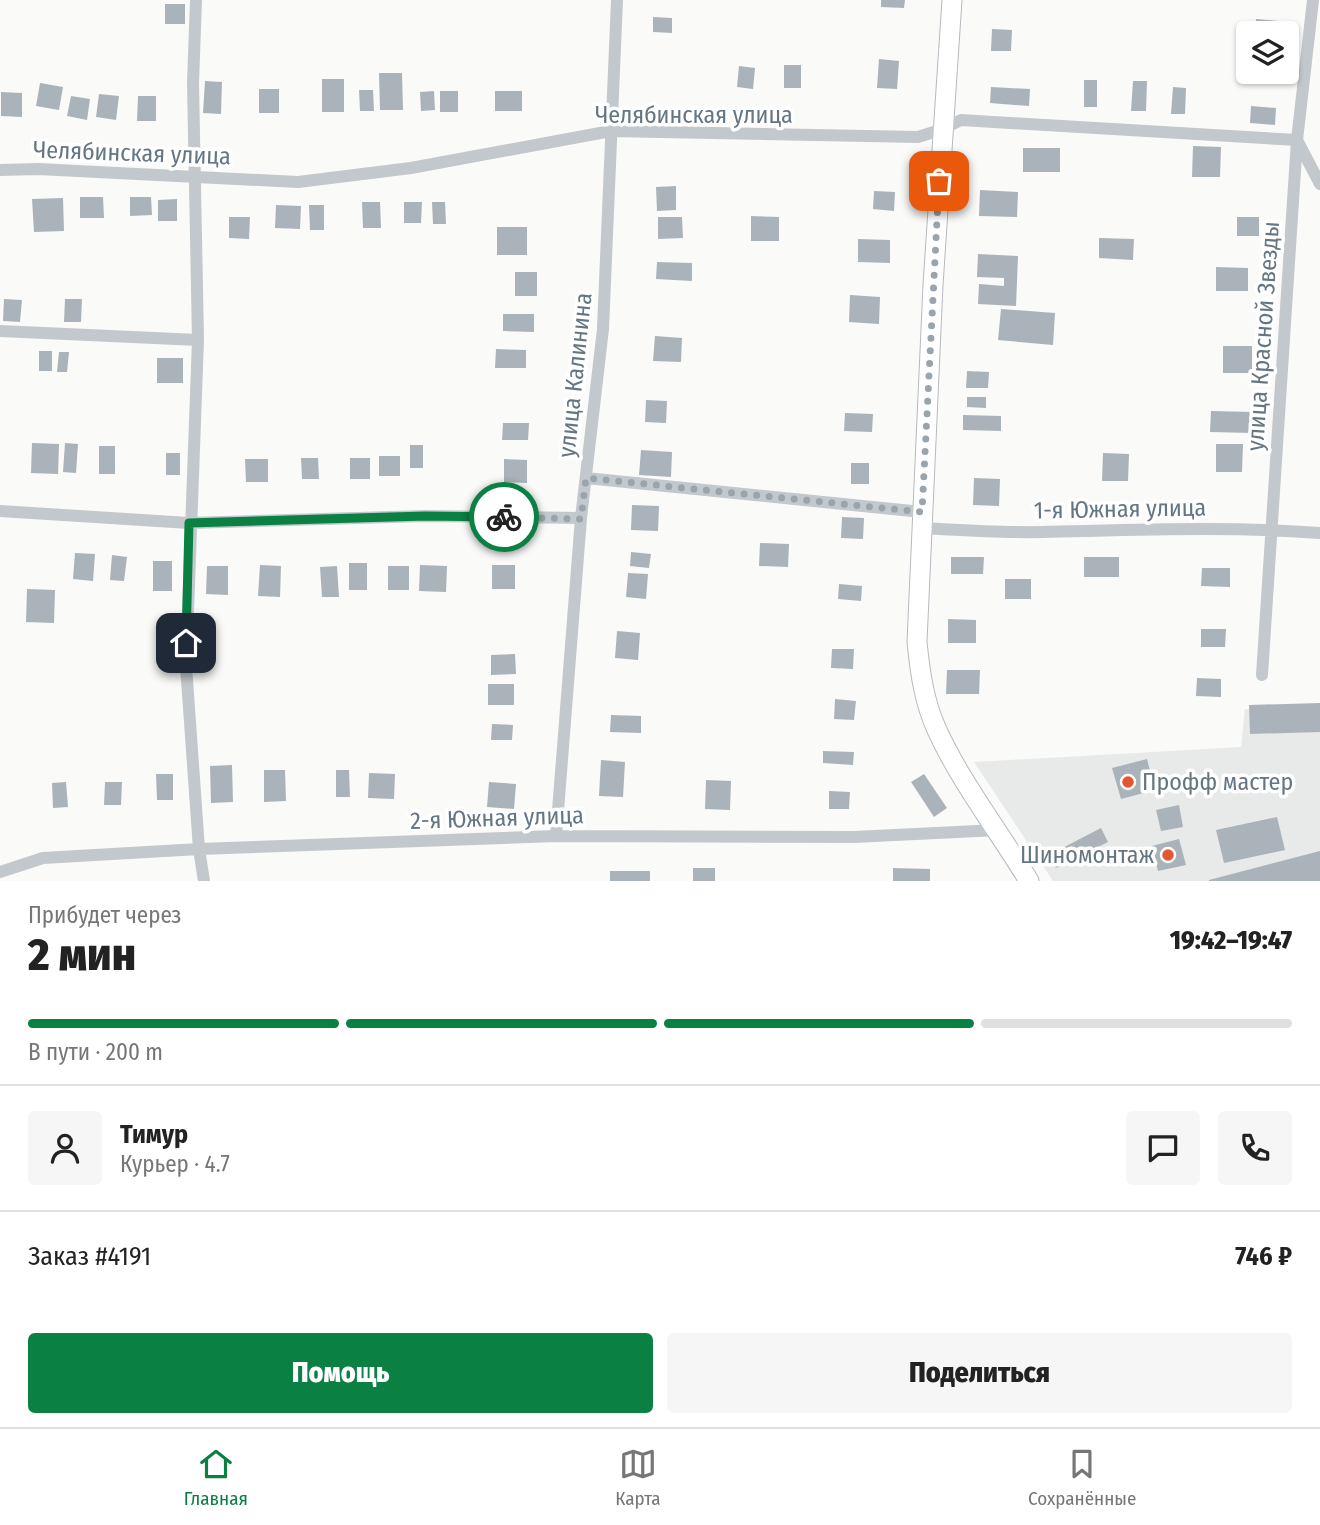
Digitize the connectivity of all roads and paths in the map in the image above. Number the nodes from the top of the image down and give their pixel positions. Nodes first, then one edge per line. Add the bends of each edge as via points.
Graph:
1 (196, 0) edge
2 (617, 0) edge
3 (952, 0) edge
4 (1312, 0) edge
5 (943, 129) junction
6 (611, 131) junction
7 (1297, 140) junction
8 (0, 170) edge
9 (193, 175) junction
10 (1320, 184) edge
11 (0, 331) edge
12 (198, 340) junction
13 (586, 478) junction
14 (0, 511) edge
15 (581, 519) junction
16 (921, 520) junction
17 (189, 523) junction
18 (1271, 529) junction
19 (1320, 533) edge
20 (1262, 676) dead end
21 (998, 830) junction
22 (556, 836) junction
23 (199, 849) junction
24 (0, 872) edge
25 (204, 881) edge
26 (1030, 881) edge

1 - 9 street
2 - 6 street, улица Калинина
3 - 5 main road
4 - 7 street, улица Красной Звезды
5 - 6 street, Челябинская улица via 918,137
5 - 7 street, Челябинская улица via 961,120
5 - 16 main road
6 - 9 street, Челябинская улица via 411,168 298,182
6 - 13 street, улица Калинина via 603,329
7 - 10 street
7 - 18 street, улица Красной Звезды
8 - 9 street, Челябинская улица
9 - 12 street
11 - 12 street
12 - 17 street
13 - 15 street, улица Калинина
13 - 16 street, 1-я Южная улица
14 - 17 street
15 - 17 street via 425,516
15 - 22 street, улица Калинина
16 - 18 street, 1-я Южная улица via 1041,532
16 - 21 main road via 920,674 937,730
17 - 23 street via 186,666
18 - 19 street, 1-я Южная улица
18 - 20 street, улица Красной Звезды
21 - 22 street, 2-я Южная улица via 854,837
21 - 26 main road
22 - 23 street, 2-я Южная улица
23 - 24 street, 2-я Южная улица via 43,858
23 - 25 street

